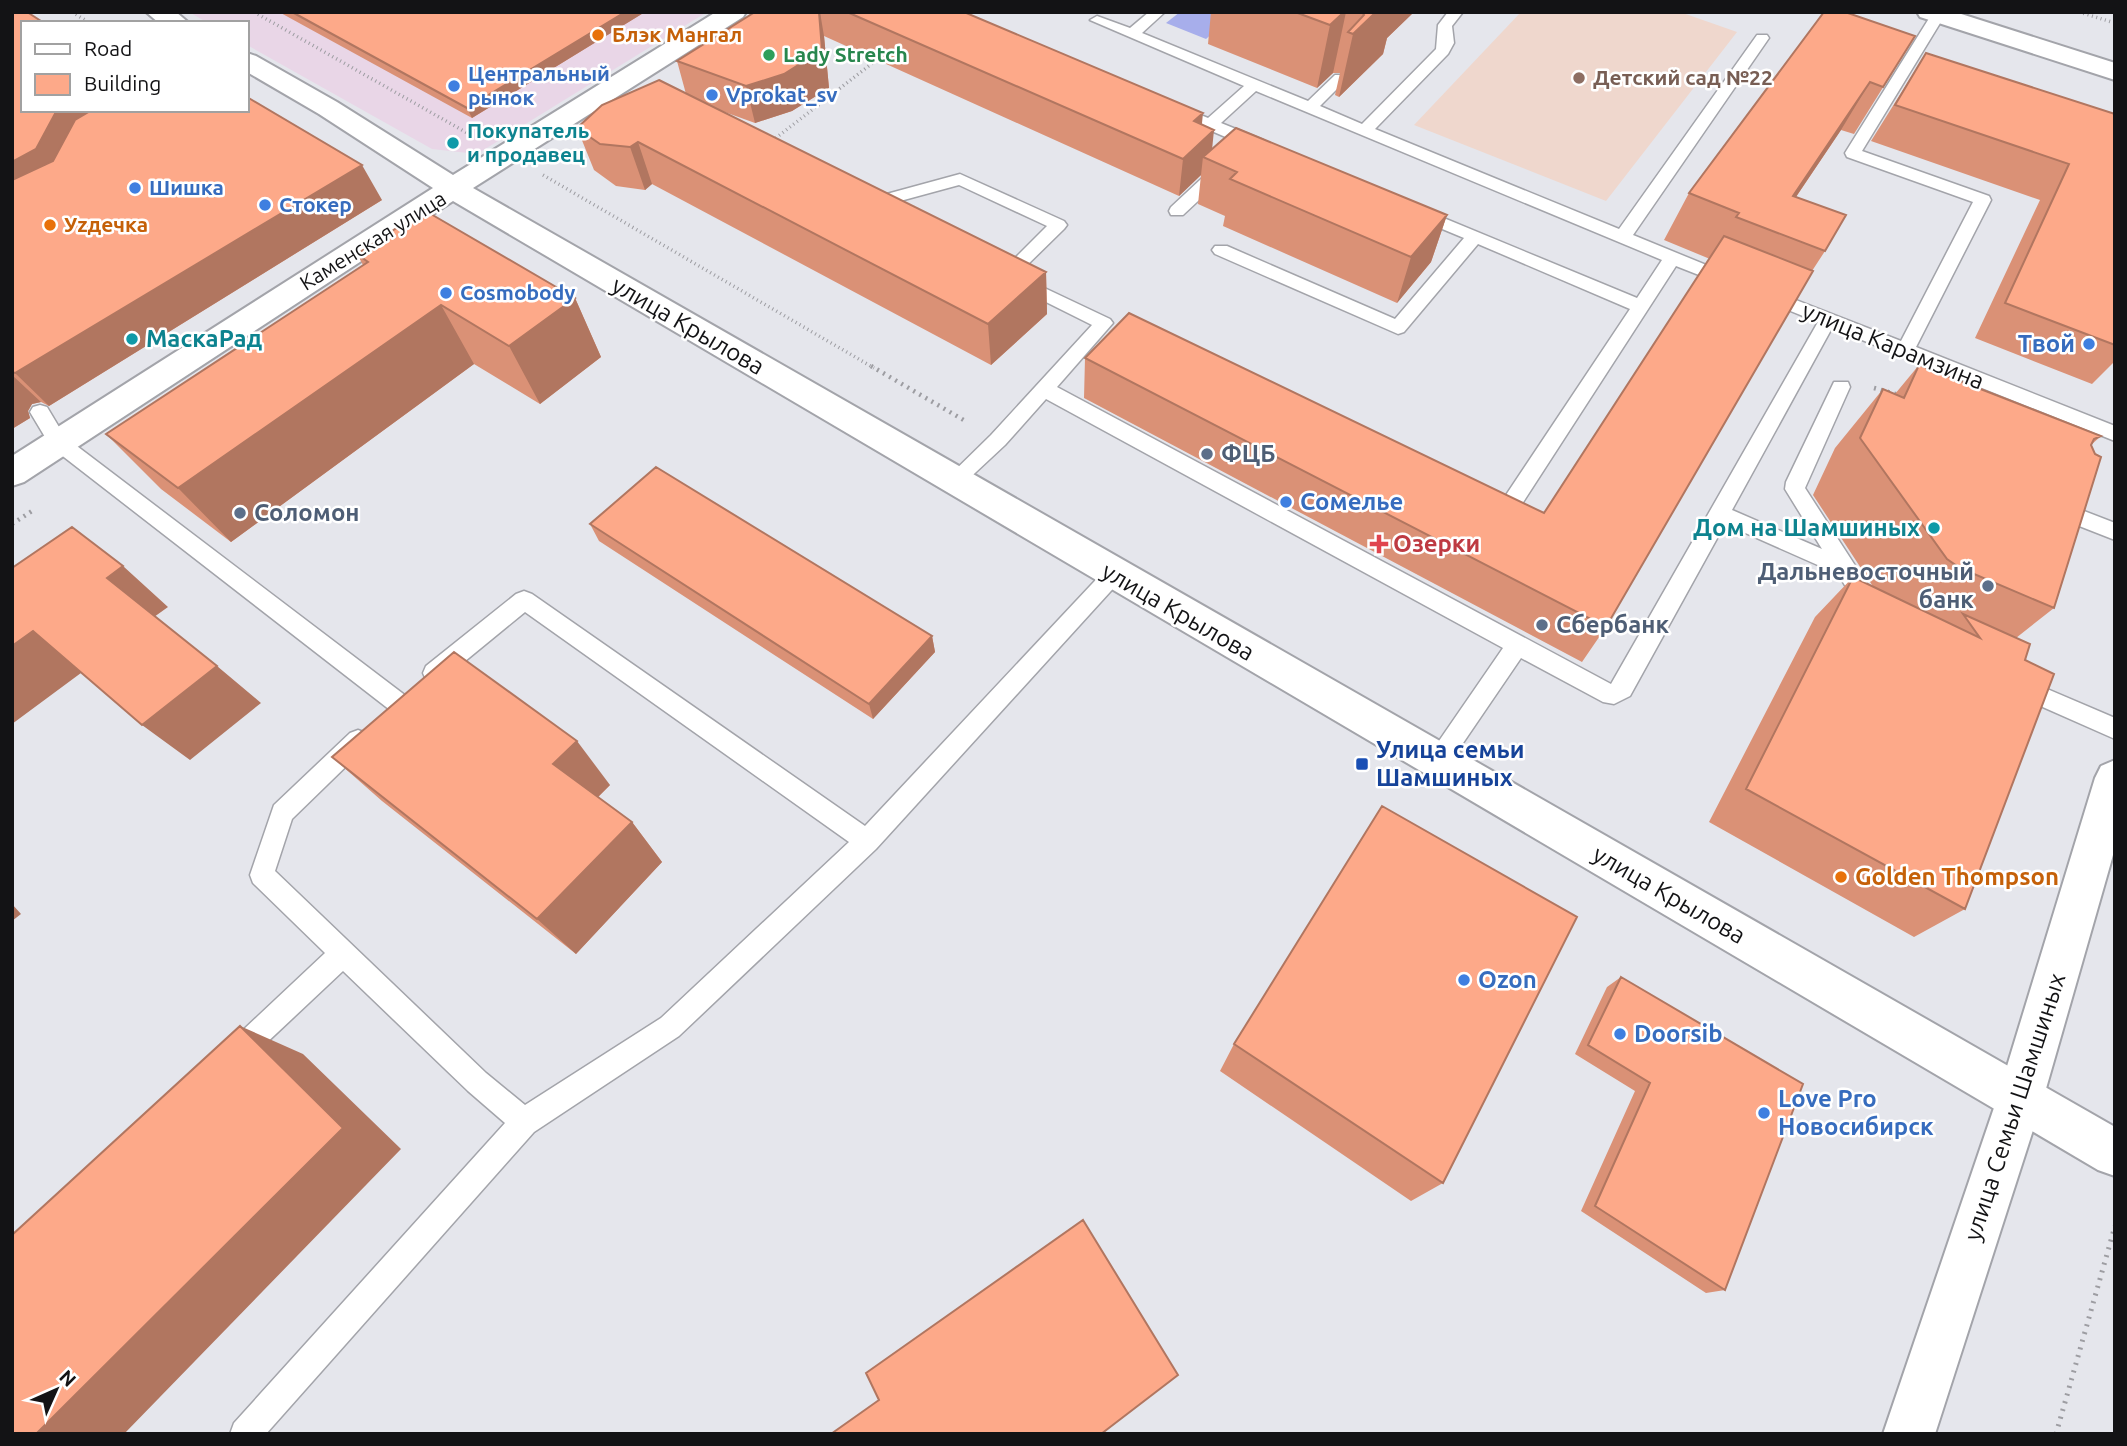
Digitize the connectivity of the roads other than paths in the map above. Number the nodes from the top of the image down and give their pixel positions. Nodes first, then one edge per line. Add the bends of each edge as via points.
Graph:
1 (158, 12) edge
2 (734, 12) edge
3 (1158, 12) edge
4 (1456, 12) edge
5 (1934, 14) edge
6 (1097, 20) dead end
7 (174, 21) edge
8 (1132, 34) junction
9 (1762, 38) dead end
10 (248, 63) edge
11 (2115, 72) edge
12 (1340, 78) dead end
13 (1254, 85) junction
14 (1160, 103) edge
15 (1310, 108) junction
16 (1210, 124) junction
17 (1364, 131) junction
18 (1242, 150) junction
19 (1271, 150) edge
20 (455, 189) junction
21 (1402, 205) edge
22 (1177, 211) dead end
23 (891, 216) edge
24 (1475, 236) junction
25 (1622, 238) junction
26 (1221, 250) dead end
27 (1672, 258) junction
28 (1640, 306) junction
29 (1828, 320) junction
30 (1905, 351) junction
31 (1841, 387) road end
32 (1044, 389) junction
33 (40, 412) dead end
34 (2115, 434) edge
35 (58, 442) junction
36 (12, 473) edge
37 (954, 481) junction
38 (2042, 503) edge
39 (1477, 506) edge
40 (1720, 513) junction
41 (2115, 533) edge
42 (1845, 568) junction
43 (1113, 575) junction
44 (1883, 623) edge
45 (1517, 646) junction
46 (1994, 675) edge
47 (398, 703) junction
48 (2115, 729) edge
49 (1438, 761) junction
50 (2115, 778) edge
51 (867, 841) junction
52 (343, 954) junction
53 (213, 1076) edge
54 (2020, 1099) junction
55 (524, 1122) junction
56 (2115, 1153) edge
57 (245, 1434) edge
58 (1909, 1434) edge

1 - 7 street
2 - 20 street, Каменская улица via 634,88
3 - 8 lane
4 - 17 lane via 1444,25 1443,51
5 - 11 street
5 - 30 lane via 1910,72 1853,153 1983,200
6 - 8 lane
8 - 13 lane
9 - 25 lane
10 - 20 street, улица Крылова
12 - 15 lane
13 - 15 lane
13 - 16 lane
14 - 16 lane
15 - 17 lane
16 - 18 lane
17 - 25 lane
18 - 19 lane
18 - 22 lane
20 - 35 street, Каменская улица
20 - 37 street, улица Крылова
21 - 24 lane
23 - 32 lane via 861,202 960,179 1058,225 1001,272 1110,326
24 - 26 lane via 1398,328
24 - 28 lane
25 - 27 lane
27 - 28 lane
27 - 29 lane, улица Карамзина
28 - 39 lane via 1502,518
29 - 30 lane, улица Карамзина
29 - 40 lane
30 - 34 lane, улица Карамзина
31 - 42 lane via 1795,489
32 - 37 lane
32 - 45 lane
33 - 35 lane
35 - 36 street, Каменская улица
35 - 47 lane
37 - 43 street, улица Крылова
38 - 41 lane
40 - 42 lane
40 - 45 lane via 1622,689 1614,694 1603,692
42 - 44 lane
43 - 49 street, улица Крылова
43 - 51 lane
45 - 49 lane
46 - 48 lane
47 - 51 lane via 524,600
47 - 52 lane via 282,813 262,875
49 - 54 street, улица Крылова
50 - 54 street, улица Семьи Шамшиных
51 - 55 lane via 670,1027
52 - 53 lane
52 - 55 lane
54 - 56 street, улица Крылова
54 - 58 street, улица Семьи Шамшиных
55 - 57 lane

